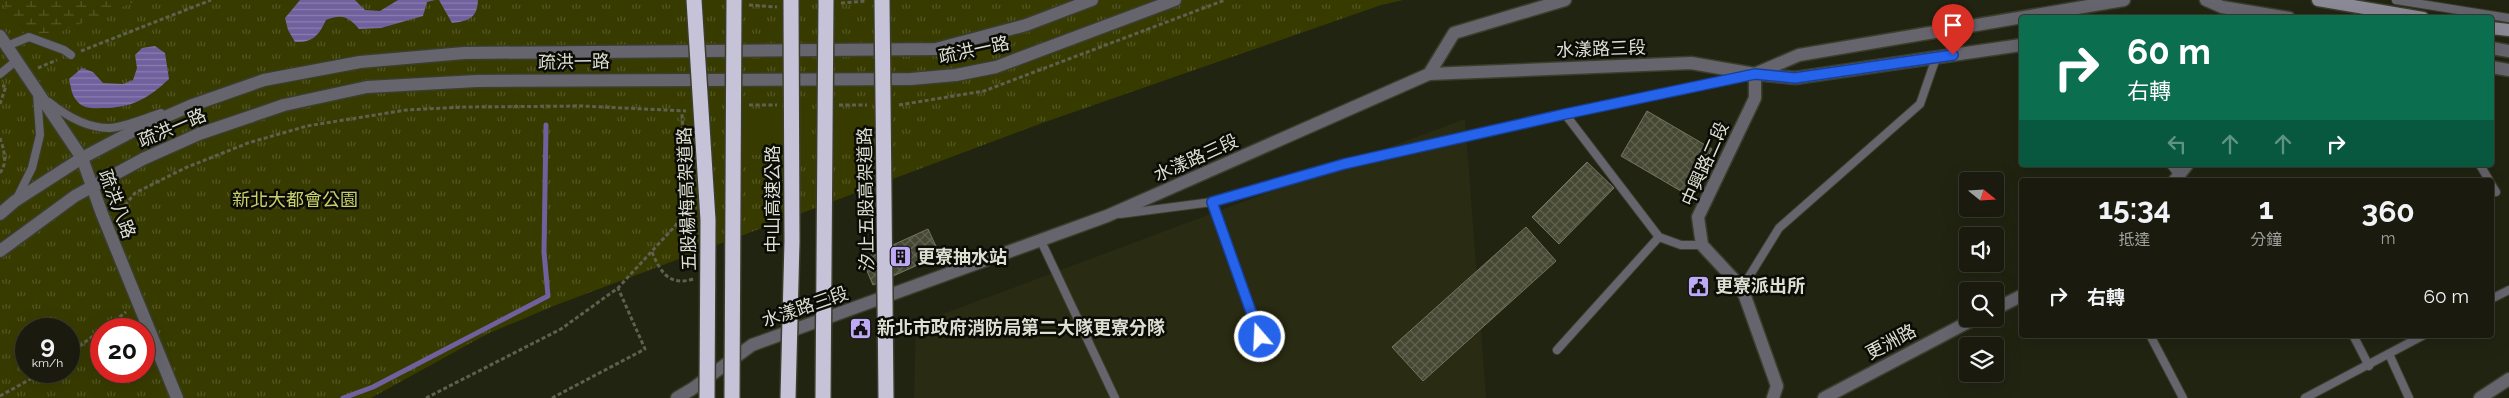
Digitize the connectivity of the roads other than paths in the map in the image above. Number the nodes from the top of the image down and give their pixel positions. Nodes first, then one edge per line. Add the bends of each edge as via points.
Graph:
1 (694, 0) edge
2 (734, 0) edge
3 (791, 0) edge
4 (826, 0) edge
5 (882, 0) edge
6 (1092, 0) edge
7 (1175, 0) edge
8 (1565, 0) edge
9 (2124, 0) edge
10 (2206, 0) edge
11 (2318, 0) edge
12 (2396, 0) edge
13 (2035, 15) edge
14 (2269, 15) edge
15 (2406, 15) edge
16 (2490, 15) edge
17 (2494, 16) edge
18 (2019, 18) edge
19 (2509, 18) edge
20 (2494, 28) edge
21 (2509, 30) edge
22 (3, 41) edge
23 (2019, 45) edge
24 (2494, 48) edge
25 (2509, 51) edge
26 (71, 54) road end
27 (1936, 58) junction
28 (16, 62) junction
29 (2494, 68) edge
30 (2509, 70) edge
31 (0, 74) edge
32 (1429, 74) junction
33 (1755, 74) junction
34 (37, 92) junction
35 (190, 106) junction
36 (1565, 114) junction
37 (82, 158) junction
38 (2481, 167) edge
39 (2488, 178) edge
40 (91, 187) junction
41 (2494, 189) edge
42 (2496, 192) dead end
43 (15, 201) junction
44 (1212, 202) junction
45 (0, 214) edge
46 (1106, 216) junction
47 (1659, 236) junction
48 (1041, 241) junction
49 (1702, 245) junction
50 (0, 251) edge
51 (1742, 288) junction
52 (2509, 290) edge
53 (2019, 297) edge
54 (2494, 298) edge
55 (2004, 304) edge
56 (1959, 327) edge
57 (2152, 338) edge
58 (2355, 338) edge
59 (2418, 338) edge
60 (1557, 350) dead end
61 (1266, 354) dead end
62 (2389, 354) junction
63 (2369, 366) junction
64 (2509, 379) edge
65 (177, 398) edge
66 (677, 398) edge
67 (707, 398) edge
68 (732, 398) edge
69 (788, 398) edge
70 (823, 398) edge
71 (886, 398) edge
72 (1115, 398) edge
73 (1773, 398) edge
74 (1824, 398) edge
75 (2183, 398) edge
76 (2305, 398) edge
77 (2409, 398) edge
78 (2480, 398) edge

1 - 67 highway, 五股楊梅高架道路, bridge via 708,220
2 - 68 highway, bridge
3 - 69 highway, 中山高速公路, bridge via 792,241
4 - 70 highway, bridge
5 - 71 highway, 汐止五股高架道路, bridge
6 - 35 street, 疏洪一路 via 1026,25 936,49 464,53 360,62 264,80
7 - 40 street, 疏洪一路 via 996,67 956,75 911,79 477,81 367,87 284,105 199,134
8 - 32 street via 1454,33
9 - 13 street
10 - 14 street via 2222,8
11 - 15 main road
12 - 16 lane
17 - 19 lane
18 - 33 street via 1799,55
20 - 21 main road
22 - 26 lane via 29,38
22 - 28 street, 疏洪八路
23 - 27 street, 水漾路三段
24 - 25 street
27 - 33 street, 水漾路三段 via 1795,78
27 - 51 lane via 1920,104 1779,228
28 - 31 lane
28 - 34 street, 疏洪八路
29 - 30 street
32 - 33 street, 水漾路三段 via 1691,63
32 - 46 street, 水漾路三段
33 - 36 lane
33 - 49 street, 中興路二段 via 1755,98 1698,217
34 - 35 lane via 60,111 85,124 109,128
34 - 37 street, 疏洪八路
34 - 43 lane via 40,135 32,168
35 - 37 street, 疏洪一路
36 - 44 lane via 1344,164
36 - 47 lane
37 - 40 street, 疏洪八路
37 - 43 street, 疏洪一路
38 - 39 lane
40 - 50 street, 疏洪一路
40 - 65 street, 疏洪八路
41 - 42 lane
43 - 45 street, 疏洪一路
44 - 46 lane
44 - 61 lane
46 - 48 street, 水漾路三段
47 - 49 lane via 1681,245
47 - 60 lane
48 - 66 street, 水漾路三段 via 752,345
48 - 72 lane
49 - 51 street
51 - 73 street via 1777,386
52 - 54 lane
53 - 55 street
56 - 74 street, 更洲路
57 - 75 lane
58 - 63 lane
59 - 62 lane
62 - 63 lane
62 - 77 lane
63 - 76 lane
64 - 78 street

